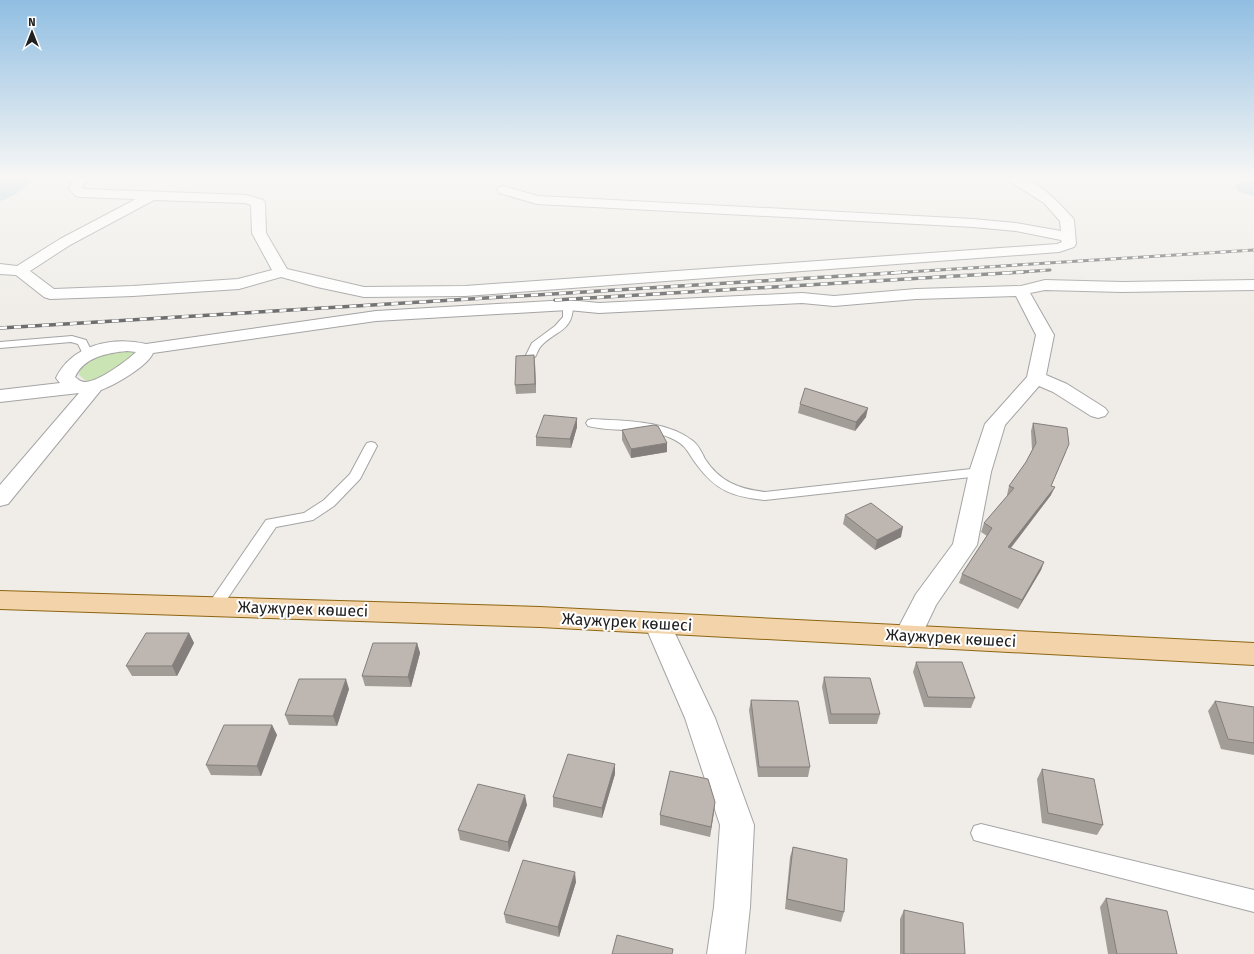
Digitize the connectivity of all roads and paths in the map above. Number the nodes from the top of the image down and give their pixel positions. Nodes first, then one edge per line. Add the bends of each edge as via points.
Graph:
1 (103, 222) edge
2 (259, 222) edge
3 (945, 222) edge
4 (1067, 222) edge
5 (1069, 237) junction
6 (0, 269) edge
7 (20, 271) junction
8 (281, 272) junction
9 (1254, 285) edge
10 (1021, 291) junction
11 (568, 305) junction
12 (0, 345) edge
13 (146, 349) junction
14 (88, 354) junction
15 (531, 355) edge
16 (1036, 378) junction
17 (86, 387) junction
18 (0, 396) edge
19 (1098, 412) dead end
20 (592, 423) dead end
21 (371, 446) dead end
22 (980, 472) junction
23 (0, 499) edge
24 (0, 600) edge
25 (214, 606) junction
26 (657, 623) junction
27 (908, 636) junction
28 (1254, 654) edge
29 (981, 833) dead end
30 (1254, 902) edge
31 (726, 954) edge

1 - 7 street
2 - 8 street via 259,232
3 - 5 street via 1016,227
4 - 5 street
5 - 8 street via 1069,244 1059,248 465,291 364,292
6 - 7 street
7 - 8 street via 50,294 239,284
9 - 10 street via 1045,285
10 - 11 street via 916,294 834,301 802,298 599,308
10 - 16 street via 1045,335
11 - 13 street via 376,316
11 - 15 lane via 568,317 559,328 536,345
12 - 14 lane via 72,340 82,342
13 - 14 street via 130,345 104,348
13 - 17 street via 143,356 107,381
14 - 17 street via 76,361 65,378
16 - 19 street via 1060,388
16 - 22 street via 996,424
17 - 18 street
17 - 23 street via 50,438
20 - 22 lane via 643,427 675,436 690,444 700,461 720,483 741,494 765,496
21 - 25 lane via 355,476 329,503 308,517 271,523
22 - 27 street via 964,545 925,601
24 - 25 main road, Жаужүрек көшесі
25 - 26 main road, Жаужүрек көшесі
26 - 27 main road, Жаужүрек көшесі
26 - 31 street via 700,718 736,825 732,907
27 - 28 main road, Жаужүрек көшесі
29 - 30 lane

